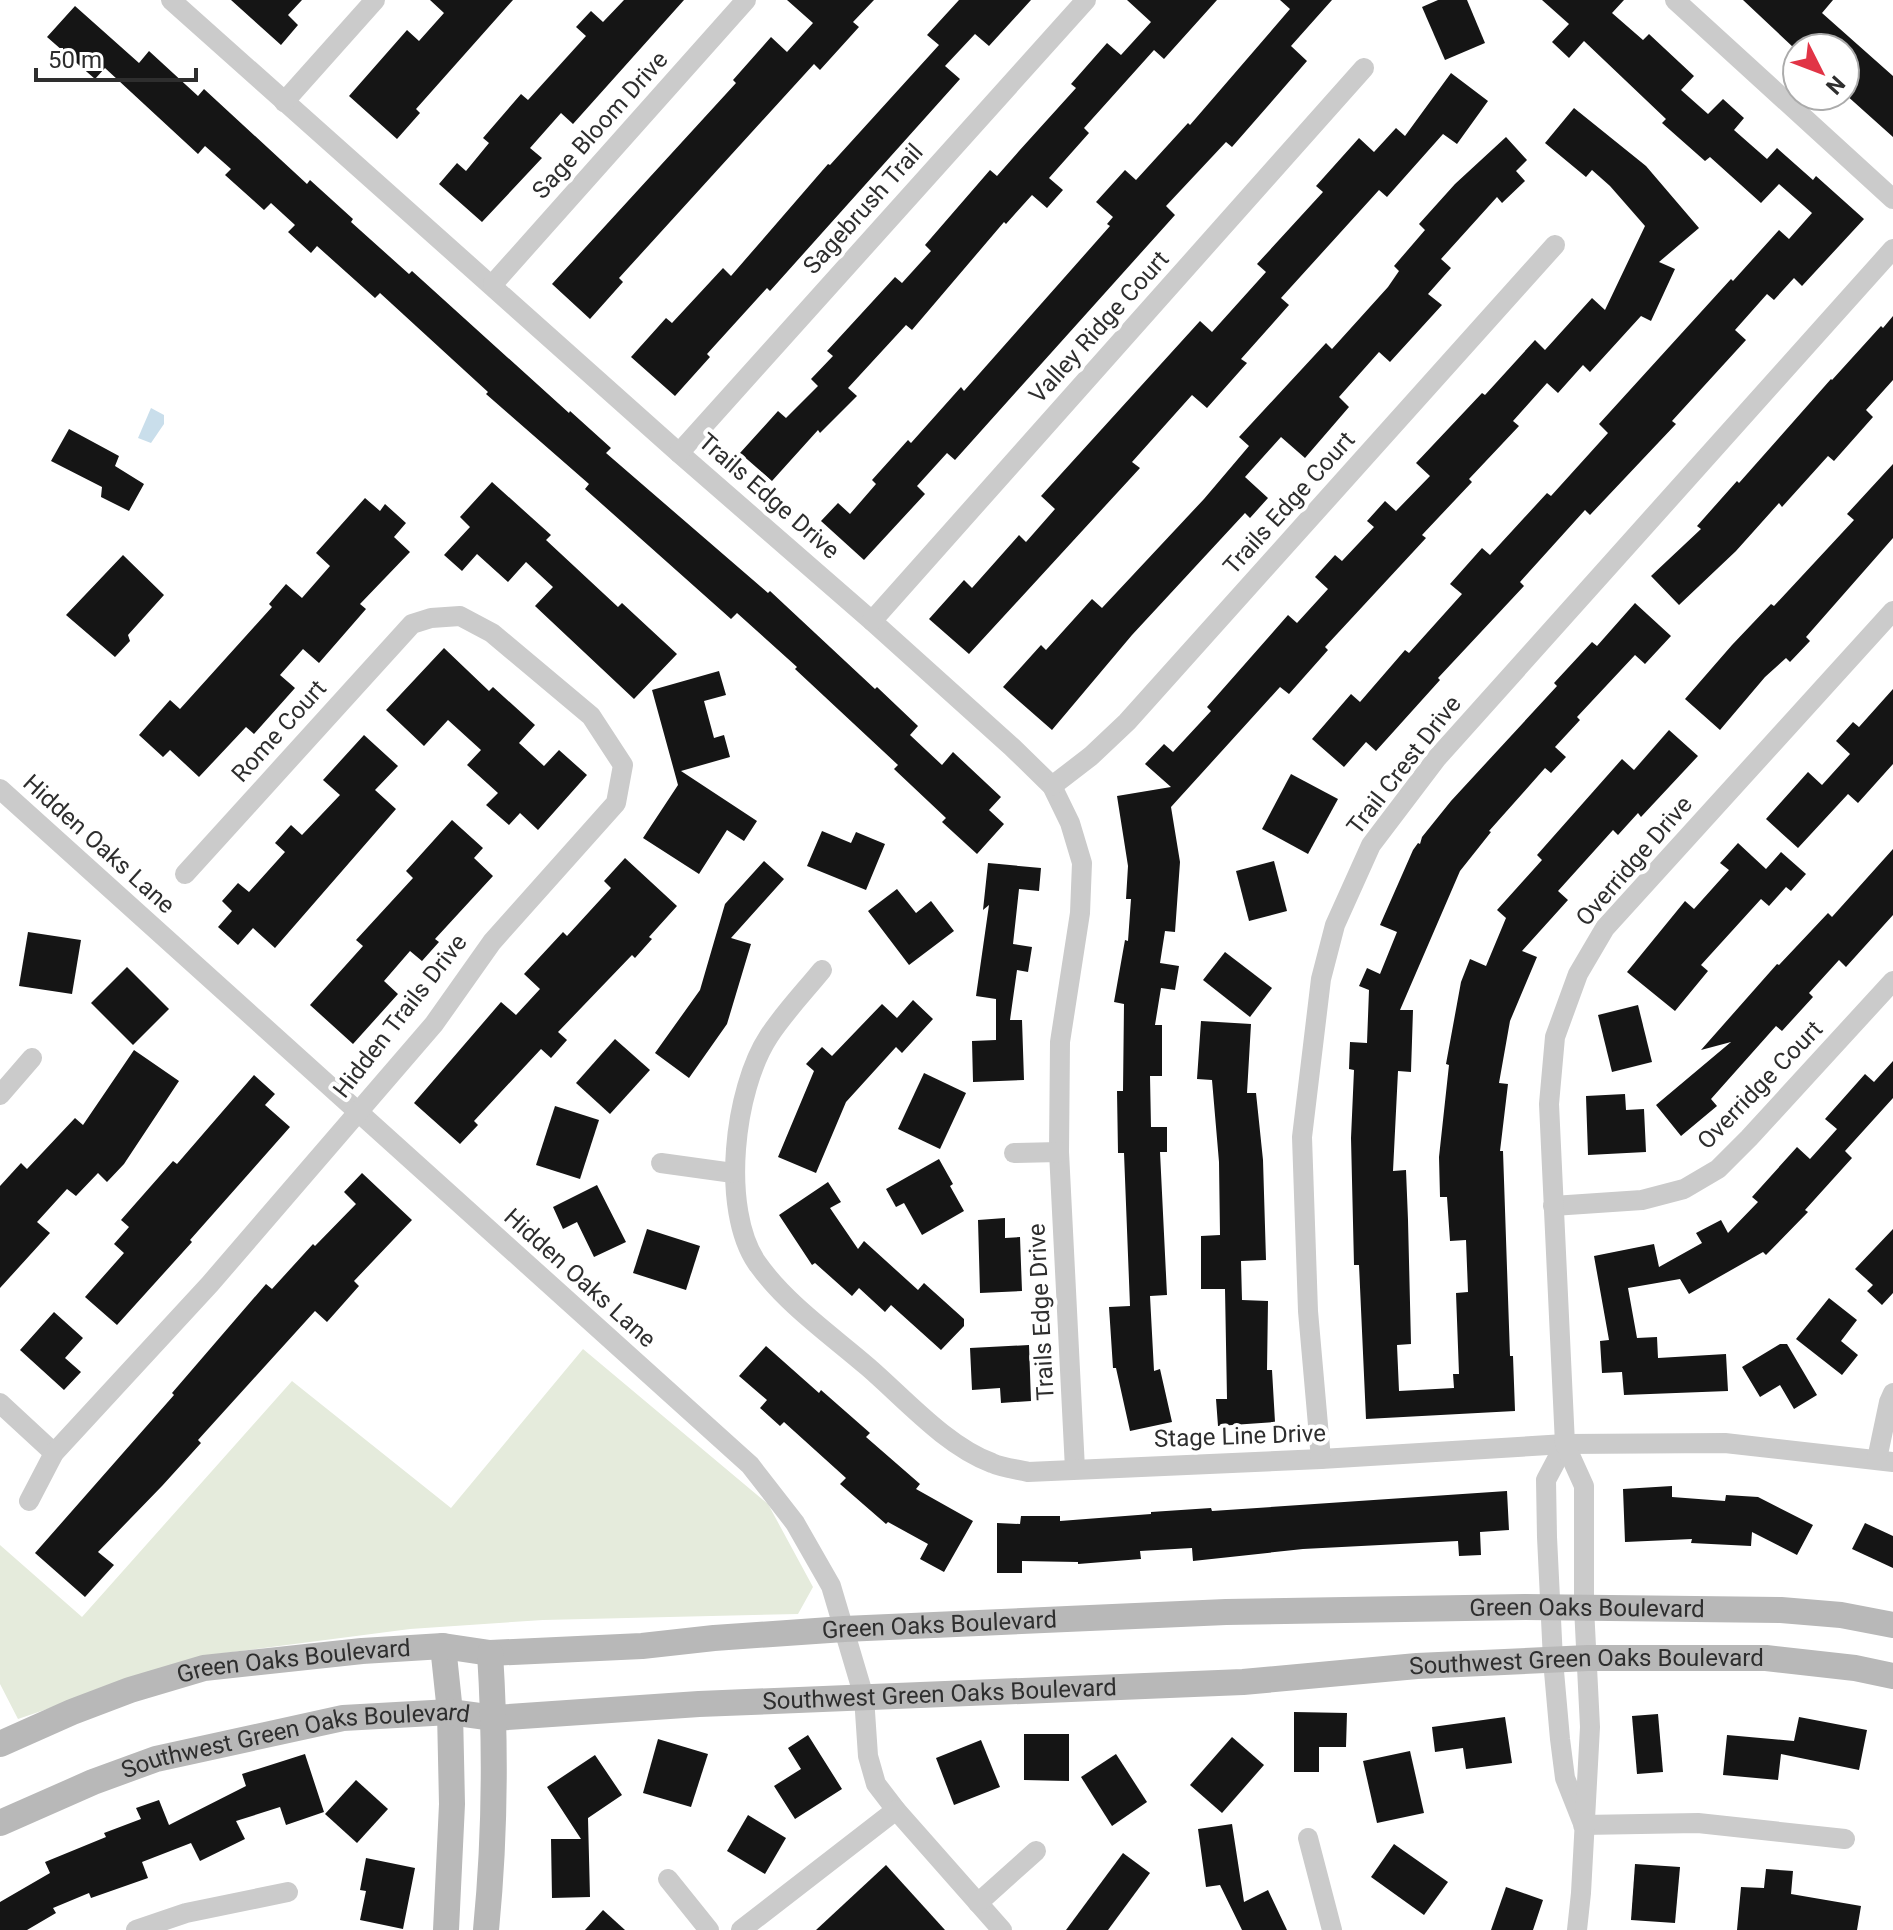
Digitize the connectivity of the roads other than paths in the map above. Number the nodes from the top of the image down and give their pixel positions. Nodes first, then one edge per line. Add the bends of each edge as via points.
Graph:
1 (171, 0) edge
2 (375, 0) edge
3 (746, 0) edge
4 (1086, 0) edge
5 (1675, 0) edge
6 (1364, 68) dead end
7 (284, 102) junction
8 (1893, 199) edge
9 (1555, 245) dead end
10 (1893, 249) edge
11 (493, 284) junction
12 (679, 453) junction
13 (1893, 611) edge
14 (872, 621) junction
15 (412, 624) joint
16 (1052, 786) junction
17 (0, 789) edge
18 (185, 874) dead end
19 (822, 970) dead end
20 (1893, 981) edge
21 (32, 1058) dead end
22 (0, 1095) edge
23 (357, 1113) junction
24 (1059, 1152) junction
25 (1014, 1153) dead end
26 (661, 1163) dead end
27 (733, 1173) junction
28 (1553, 1206) junction
29 (1893, 1393) edge
30 (0, 1403) edge
31 (1565, 1444) junction
32 (54, 1453) junction
33 (1321, 1459) junction
34 (1885, 1461) edge
35 (1075, 1469) junction
36 (29, 1501) dead end
37 (1584, 1607) junction
38 (1552, 1608) junction
39 (1893, 1625) edge
40 (844, 1629) junction
41 (443, 1646) junction
42 (490, 1653) junction
43 (1588, 1658) junction
44 (1553, 1660) junction
45 (1893, 1676) edge
46 (864, 1697) junction
47 (450, 1712) junction
48 (494, 1718) junction
49 (0, 1744) edge
50 (896, 1810) junction
51 (0, 1823) edge
52 (1583, 1825) junction
53 (1308, 1838) dead end
54 (1845, 1839) dead end
55 (1036, 1851) dead end
56 (668, 1879) dead end
57 (288, 1892) dead end
58 (978, 1903) junction
59 (136, 1930) edge
60 (446, 1930) edge
61 (486, 1930) edge
62 (709, 1930) edge
63 (741, 1930) edge
64 (1002, 1930) edge
65 (1332, 1930) edge
66 (1577, 1930) edge

1 - 7 street, Trails Edge Drive
2 - 7 street
3 - 11 street, Sage Bloom Drive
4 - 12 street, Sagebrush Trail
5 - 8 street
6 - 14 street, Valley Ridge Court
7 - 11 street, Trails Edge Drive
9 - 16 street, Trails Edge Court via 1127,722
10 - 33 street, Trail Crest Drive via 1437,758 1371,845 1352,882 1321,979 1302,1137 1308,1311
11 - 12 street, Trails Edge Drive
12 - 14 street, Trails Edge Drive
13 - 28 street, Overridge Drive via 1605,928 1578,974 1555,1037 1549,1104
14 - 16 street, Trails Edge Drive
15 - 18 street, Rome Court
15 - 23 street, Hidden Trails Drive via 460,616 492,633 591,716 623,765 616,803 492,942 434,1024
16 - 24 street, Trails Edge Drive via 1082,863 1080,913 1060,1042
17 - 23 street, Hidden Oaks Lane
19 - 27 street, Stage Line Drive via 768,1037 748,1083
20 - 28 street, Overridge Court via 1718,1169 1684,1189 1642,1200
21 - 22 street
23 - 32 street, Hidden Trails Drive via 210,1284
23 - 40 street, Hidden Oaks Lane via 750,1465 795,1523 831,1586
24 - 25 street
24 - 35 street, Trails Edge Drive
26 - 27 street
27 - 35 street, Stage Line Drive via 737,1212 756,1262 958,1446 993,1464 1028,1472
28 - 31 street, Overridge Drive
29 - 34 street
30 - 32 street
31 - 33 street, Stage Line Drive
31 - 34 street, Stage Line Drive via 1725,1443
31 - 37 street, Overridge Drive via 1584,1486
31 - 38 street, Overridge Drive via 1546,1480
32 - 36 street, Hidden Trails Drive
33 - 35 street, Stage Line Drive
37 - 38 main road, Green Oaks Boulevard
37 - 39 main road, Green Oaks Boulevard via 1781,1610
37 - 43 street, Overridge Drive
38 - 40 main road, Green Oaks Boulevard via 1226,1612
38 - 44 street, Overridge Drive
40 - 42 main road, Green Oaks Boulevard
40 - 46 street, Hidden Oaks Lane
41 - 42 main road, Green Oaks Boulevard
41 - 47 main road
41 - 49 main road, Green Oaks Boulevard via 204,1668 87,1706
42 - 48 main road
43 - 44 main road, Southwest Green Oaks Boulevard
43 - 45 main road, Southwest Green Oaks Boulevard via 1766,1658
43 - 52 street, Overridge Drive via 1589,1778
44 - 46 main road, Southwest Green Oaks Boulevard via 1243,1682
44 - 52 street, Overridge Drive via 1565,1778
46 - 48 main road, Southwest Green Oaks Boulevard
46 - 50 street, Hidden Oaks Lane via 868,1756 876,1784
47 - 48 main road, Southwest Green Oaks Boulevard
47 - 51 main road, Southwest Green Oaks Boulevard via 343,1718 156,1759
47 - 60 main road
48 - 61 main road
50 - 58 street, Hidden Oaks Lane
50 - 63 street
52 - 54 street via 1698,1823
52 - 66 street, Overridge Drive
53 - 65 street
55 - 58 street
56 - 62 street
57 - 59 street via 186,1913
58 - 64 street, Hidden Oaks Lane

